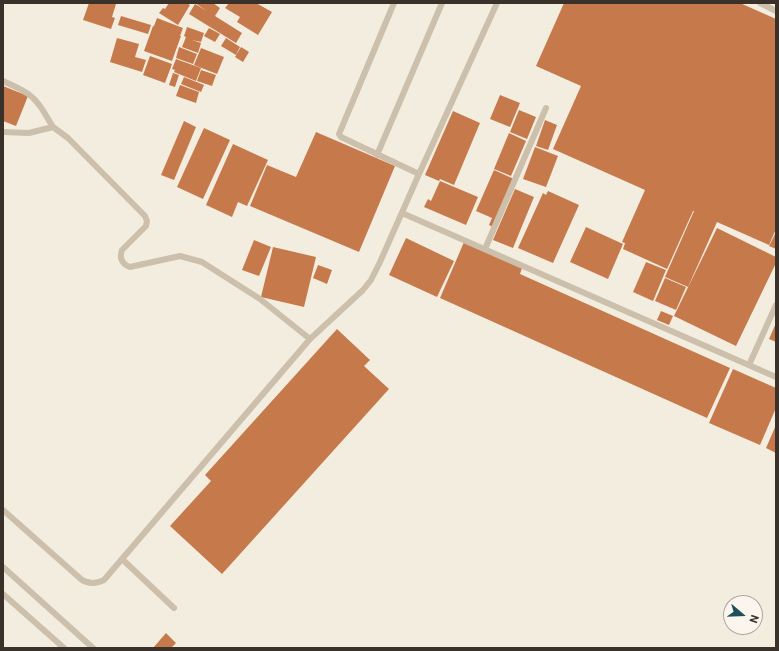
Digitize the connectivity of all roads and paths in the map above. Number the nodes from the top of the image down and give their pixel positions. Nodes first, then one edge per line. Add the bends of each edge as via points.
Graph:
1 (394, 3) edge
2 (442, 3) edge
3 (497, 3) edge
4 (760, 3) edge
5 (776, 11) edge
6 (3, 81) edge
7 (546, 108) dead end
8 (53, 127) junction
9 (3, 132) edge
10 (377, 155) junction
11 (419, 174) junction
12 (402, 213) junction
13 (485, 249) junction
14 (776, 305) edge
15 (310, 339) junction
16 (749, 365) junction
17 (776, 377) edge
18 (3, 510) edge
19 (122, 558) junction
20 (3, 567) edge
21 (3, 594) edge
22 (174, 608) dead end
23 (64, 648) edge
24 (93, 648) edge

1 - 10 lane via 339,134
2 - 10 lane
3 - 11 lane
4 - 5 lane
6 - 8 lane via 33,97
7 - 13 lane
8 - 9 lane via 29,133
8 - 15 lane via 68,138 145,216 146,226 120,254 123,263 130,267 180,256 202,262 260,299
10 - 11 lane
11 - 12 lane
12 - 13 lane
12 - 15 lane via 371,280
13 - 16 lane
14 - 16 lane
15 - 19 lane
16 - 17 lane
18 - 19 lane via 70,571 89,584 104,580
19 - 22 lane
20 - 24 lane
21 - 23 lane

